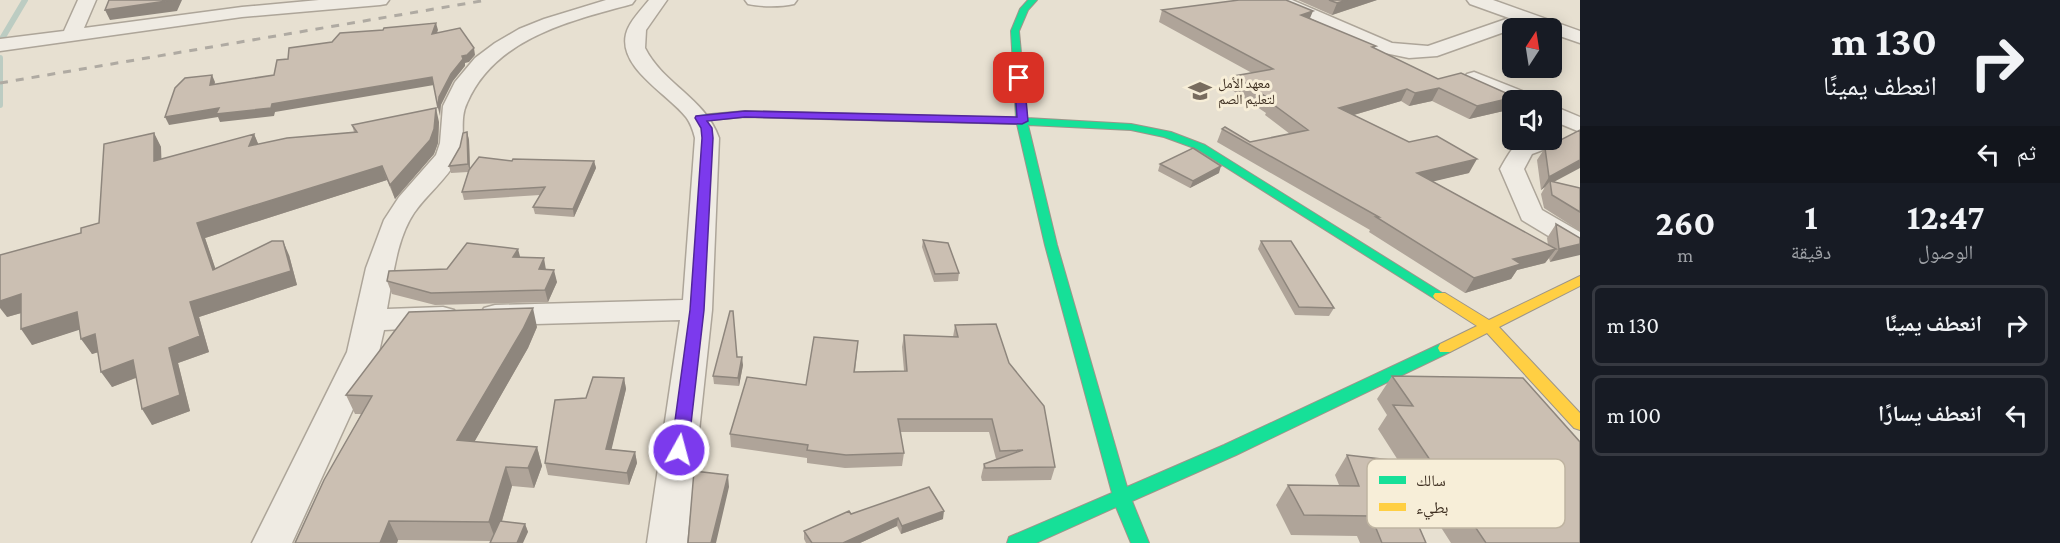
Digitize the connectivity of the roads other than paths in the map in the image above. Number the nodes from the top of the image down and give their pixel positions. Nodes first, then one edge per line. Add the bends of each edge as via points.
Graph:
1 (87, 0) edge
2 (380, 0) edge
3 (626, 0) edge
4 (658, 0) edge
5 (754, 0) edge
6 (788, 0) edge
7 (1033, 0) edge
8 (1277, 0) edge
9 (1476, 0) edge
10 (242, 6) edge
11 (1527, 18) edge
12 (1502, 27) edge
13 (1562, 31) edge
14 (71, 35) junction
15 (1580, 37) edge
16 (0, 45) edge
17 (1474, 78) edge
18 (1502, 90) edge
19 (1562, 117) edge
20 (700, 118) junction
21 (1022, 121) junction
22 (1580, 126) edge
23 (1562, 134) edge
24 (1522, 150) edge
25 (1580, 243) edge
26 (1580, 280) edge
27 (697, 310) junction
28 (372, 320) junction
29 (1490, 327) junction
30 (1580, 423) edge
31 (1122, 499) junction
32 (272, 543) edge
33 (667, 543) edge
34 (1016, 543) edge
35 (1140, 543) edge

1 - 14 street
2 - 10 street
3 - 28 street via 550,24 517,39 488,56 467,80 453,107 453,142 448,157 398,218 380,266
4 - 20 street via 634,37 636,54
5 - 6 street
7 - 21 street via 1024,9 1016,31
8 - 12 street via 1387,48 1409,52 1430,52
9 - 11 street
10 - 14 street
13 - 15 street
14 - 16 street
17 - 18 street
19 - 22 street
20 - 21 street via 745,114
20 - 27 street via 707,138
21 - 29 street via 1131,127 1167,134 1201,147
21 - 31 street via 1051,245
22 - 23 street
24 - 25 street via 1512,169 1531,214
26 - 29 street
27 - 28 street
27 - 33 street
28 - 32 street via 363,352
29 - 30 street
29 - 31 street
31 - 34 street
31 - 35 street

